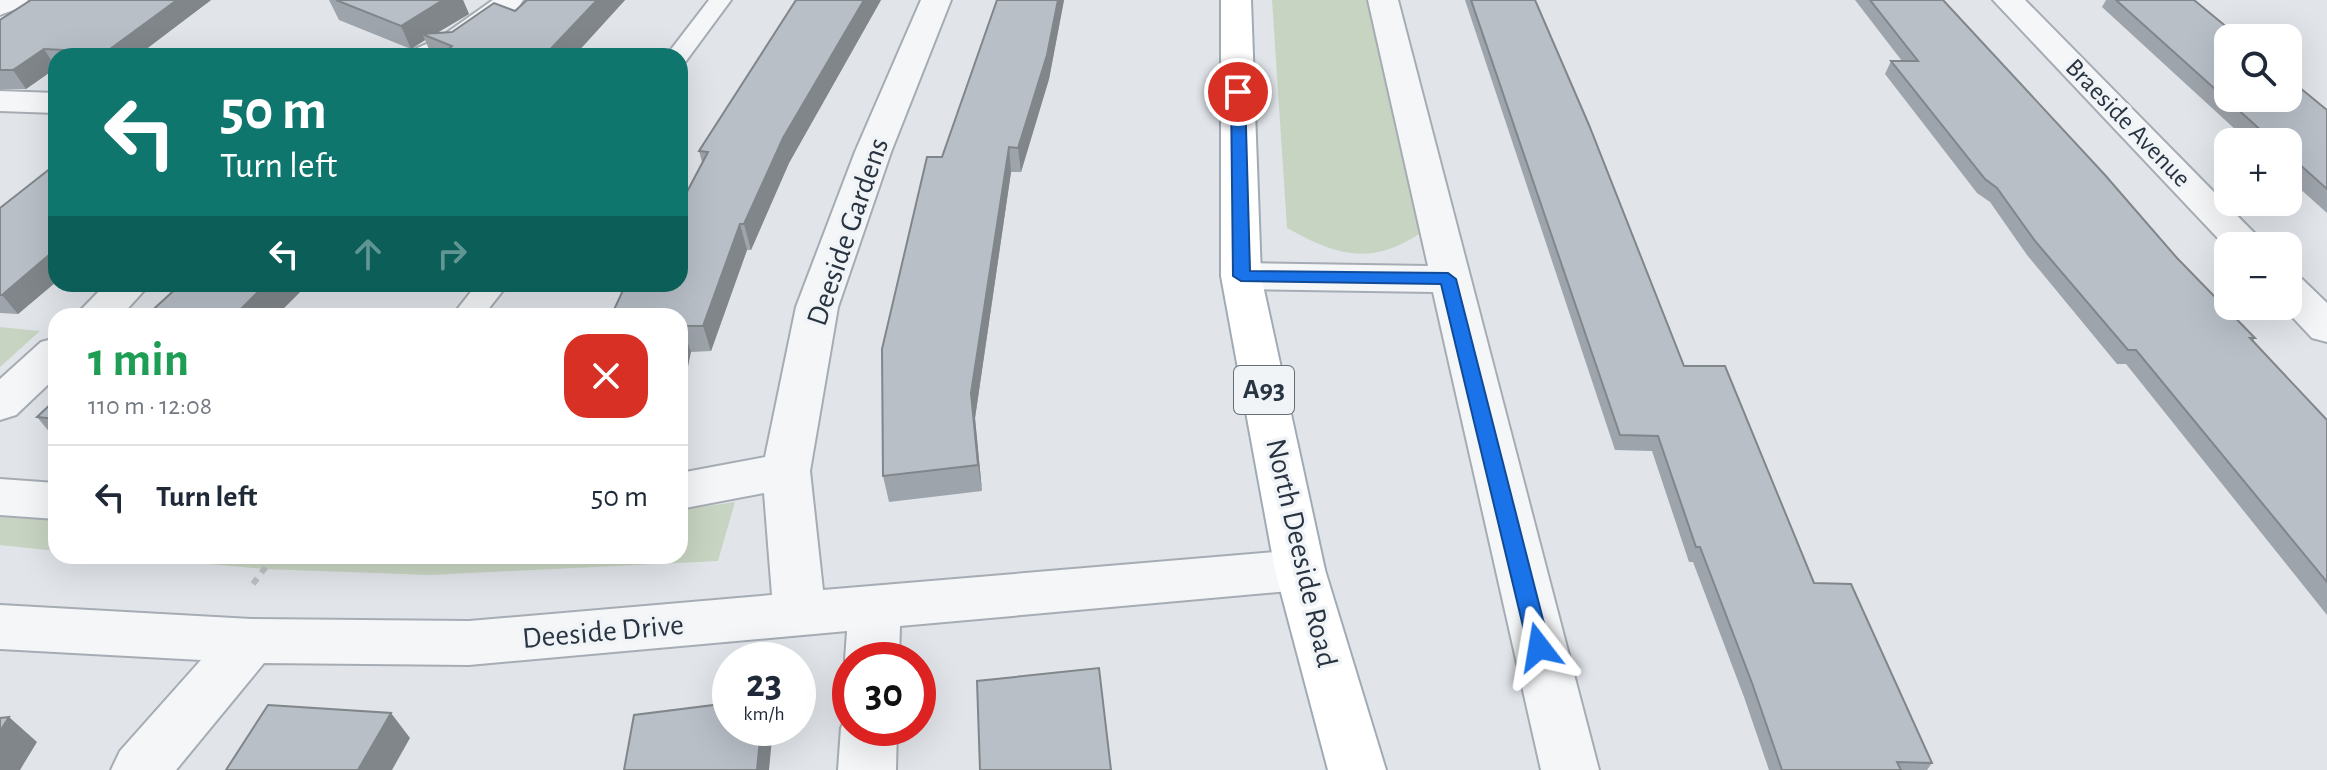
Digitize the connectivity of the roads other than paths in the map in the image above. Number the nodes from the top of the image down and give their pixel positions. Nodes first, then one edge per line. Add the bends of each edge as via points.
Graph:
1 (13, 0) edge
2 (508, 0) edge
3 (720, 0) edge
4 (936, 0) edge
5 (1236, 0) edge
6 (1383, 0) edge
7 (2008, 0) edge
8 (0, 6) edge
9 (444, 48) edge
10 (684, 48) edge
11 (0, 101) edge
12 (48, 103) edge
13 (2233, 232) edge
14 (1241, 276) junction
15 (1448, 279) junction
16 (122, 292) edge
17 (486, 292) edge
18 (2302, 302) edge
19 (104, 308) edge
20 (474, 308) edge
21 (2327, 328) edge
22 (48, 359) edge
23 (0, 404) edge
24 (786, 471) junction
25 (688, 489) edge
26 (0, 497) edge
27 (48, 500) edge
28 (1300, 570) junction
29 (800, 616) junction
30 (0, 627) edge
31 (873, 635) edge
32 (251, 641) junction
33 (868, 746) edge
34 (140, 770) edge
35 (867, 770) edge
36 (1357, 770) edge
37 (1570, 770) edge

1 - 8 street
2 - 9 street via 503,9
3 - 10 lane
4 - 24 street, Deeside Gardens via 817,307
5 - 14 main road, North Deeside Road / A93
6 - 15 street
7 - 13 street, Braeside Avenue
11 - 12 street
14 - 15 street
14 - 28 main road, North Deeside Road / A93
15 - 37 street
16 - 19 street
17 - 20 lane
18 - 21 street
22 - 23 street
24 - 25 street
24 - 29 street, Deeside Gardens
26 - 27 street
28 - 31 street, Deeside Drive
28 - 36 main road, North Deeside Road / A93
29 - 31 street, Deeside Drive
29 - 32 street, Deeside Drive via 469,643
30 - 32 street, Deeside Drive
32 - 34 street
33 - 35 street

